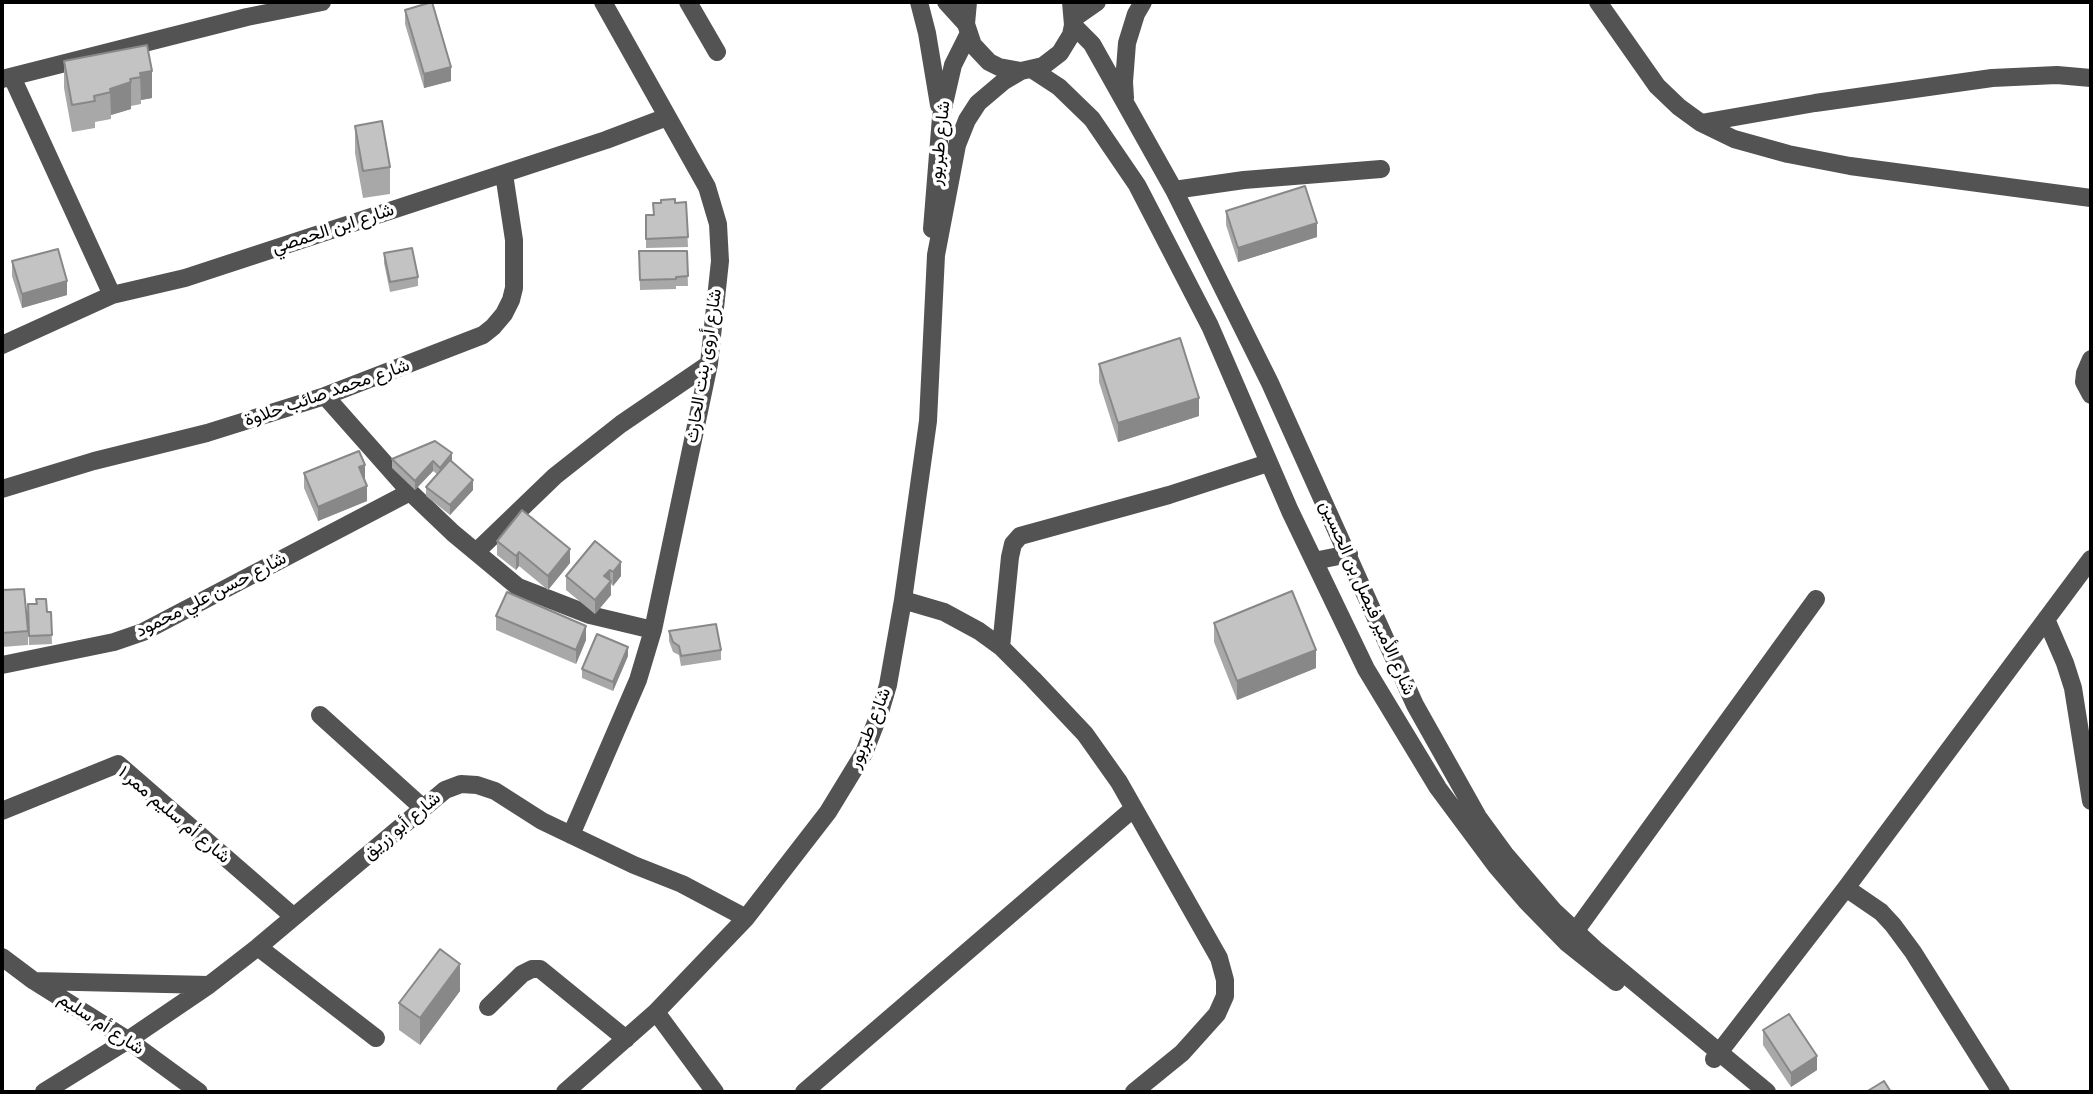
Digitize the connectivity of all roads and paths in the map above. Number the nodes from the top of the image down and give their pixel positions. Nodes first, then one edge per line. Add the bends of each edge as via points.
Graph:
1 (322, 2) edge
2 (603, 2) edge
3 (688, 2) edge
4 (919, 2) edge
5 (946, 2) edge
6 (968, 2) edge
7 (1097, 2) edge
8 (1143, 2) edge
9 (1598, 2) edge
10 (1073, 15) edge
11 (967, 29) junction
12 (718, 52) dead end
13 (1027, 71) junction
14 (7, 78) edge
15 (2091, 78) edge
16 (1127, 109) junction
17 (667, 117) junction
18 (941, 117) junction
19 (1701, 123) junction
20 (1381, 169) dead end
21 (504, 174) junction
22 (1174, 190) junction
23 (2091, 198) edge
24 (936, 255) junction
25 (112, 295) junction
26 (2, 345) edge
27 (2091, 359) edge
28 (709, 364) junction
29 (2091, 395) edge
30 (325, 396) junction
31 (1268, 463) junction
32 (2, 489) edge
33 (410, 492) junction
34 (476, 552) junction
35 (1349, 554) junction
36 (2091, 559) edge
37 (1314, 561) junction
38 (1816, 599) dead end
39 (903, 600) junction
40 (2046, 619) junction
41 (653, 630) junction
42 (1001, 647) junction
43 (2, 665) edge
44 (320, 715) dead end
45 (2091, 801) edge
46 (424, 808) junction
47 (1134, 808) junction
48 (2, 811) edge
49 (571, 835) junction
50 (1846, 888) junction
51 (294, 917) junction
52 (746, 918) junction
53 (1571, 937) junction
54 (258, 947) junction
55 (2, 957) edge
56 (34, 981) junction
57 (209, 985) junction
58 (488, 1007) dead end
59 (656, 1012) junction
60 (376, 1038) dead end
61 (626, 1039) junction
62 (128, 1040) junction
63 (1716, 1056) junction
64 (44, 1092) edge
65 (199, 1092) edge
66 (565, 1092) edge
67 (715, 1092) edge
68 (804, 1092) edge
69 (1134, 1092) edge
70 (1748, 1092) edge
71 (1767, 1092) edge
72 (2001, 1092) edge

1 - 14 street
2 - 17 street, شارع أروى بنت الحارث
3 - 12 street
4 - 18 street
5 - 11 street
6 - 11 street
7 - 10 street
8 - 16 street via 1128,43
9 - 19 street via 1657,86
10 - 13 street, شارع طبربور via 1071,35 1060,54
10 - 16 street, شارع الأمير فيصل بن الحسين
11 - 13 street, شارع الأمير فيصل بن الحسين via 973,45 989,61
11 - 18 street, شارع طبربور
13 - 24 street, شارع طبربور via 986,95 961,131
13 - 31 street, شارع الأمير فيصل بن الحسين via 1059,87 1092,119 1137,185 1210,326
14 - 25 street
15 - 19 street via 1992,78
16 - 22 street, شارع الأمير فيصل بن الحسين
17 - 21 street, شارع ابن الحمصي
17 - 28 street, شارع أروى بنت الحارث via 707,187 718,224 720,261
18 - 24 street, شارع طبربور via 932,223
19 - 23 street via 1734,139 1800,157
20 - 22 street
21 - 25 street, شارع ابن الحمصي via 185,278
21 - 30 street, شارع محمد صائب حلاوة via 514,288 494,327 473,340
22 - 35 street, شارع الأمير فيصل بن الحسين
24 - 39 street, شارع طبربور via 928,421
25 - 26 street, شارع ابن الحمصي
27 - 29 street via 2084,382
28 - 34 street via 555,476
28 - 41 street, شارع أروى بنت الحارث
30 - 32 street, شارع محمد صائب حلاوة
30 - 33 street
31 - 37 street, شارع الأمير فيصل بن الحسين
31 - 42 street via 1020,536 1010,557
33 - 34 street
33 - 43 street, شارع حسن علي محمود via 144,632
34 - 41 street via 518,587 590,615
35 - 37 street
35 - 53 street, شارع الأمير فيصل بن الحسين via 1415,705 1451,773 1504,854
36 - 40 street
37 - 53 street, شارع الأمير فيصل بن الحسين via 1366,669 1438,788 1509,882
38 - 53 street
39 - 42 street via 962,620
39 - 52 street, شارع طبربور via 888,685 864,752 828,812
40 - 45 street via 2073,688
40 - 50 street
41 - 49 street, شارع أروى بنت الحارث via 624,715
42 - 47 street via 1084,734
44 - 46 street
46 - 49 street, شارع أبو زريق via 445,790 477,785
46 - 51 street, شارع أبو زريق
47 - 68 street
47 - 69 street via 1206,933 1225,980 1225,996 1217,1014 1182,1053
48 - 51 street, شارع أم سليم ممر ١ via 118,764
49 - 52 street, شارع أبو زريق
50 - 63 street
50 - 72 street via 1881,912 1900,934
51 - 54 street, شارع أبو زريق
52 - 59 street, شارع طبربور
53 - 63 street, شارع الأمير فيصل بن الحسين
54 - 57 street, شارع أبو زريق
54 - 60 street
55 - 56 street, شارع أم سليم
56 - 57 street
56 - 62 street, شارع أم سليم
57 - 62 street, شارع أبو زريق
58 - 61 street via 522,974 540,969
59 - 61 street, شارع طبربور
59 - 67 street
61 - 66 street, شارع طبربور
62 - 64 street, شارع أبو زريق
62 - 65 street, شارع أم سليم
63 - 70 street, شارع الأمير فيصل بن الحسين
63 - 71 street, شارع الأمير فيصل بن الحسين

